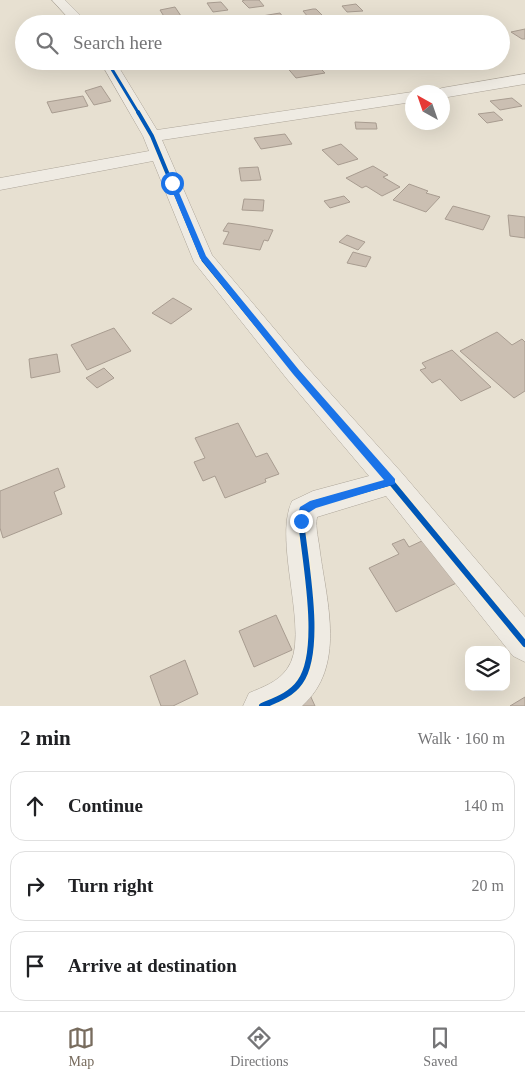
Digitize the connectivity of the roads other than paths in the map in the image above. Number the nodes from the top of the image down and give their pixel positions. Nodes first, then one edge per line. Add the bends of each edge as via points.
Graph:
1 (58, 0) edge
2 (73, 15) edge
3 (112, 70) edge
4 (525, 79) edge
5 (450, 91) edge
6 (405, 98) edge
7 (156, 145) junction
8 (0, 184) edge
9 (392, 482) junction
10 (525, 644) edge
11 (262, 706) edge

1 - 2 street
3 - 7 street
4 - 5 street
6 - 7 street
7 - 8 street
7 - 9 street via 202,257
9 - 10 street
9 - 11 street via 313,504 303,510 301,521 313,635 310,664 300,683 284,697

